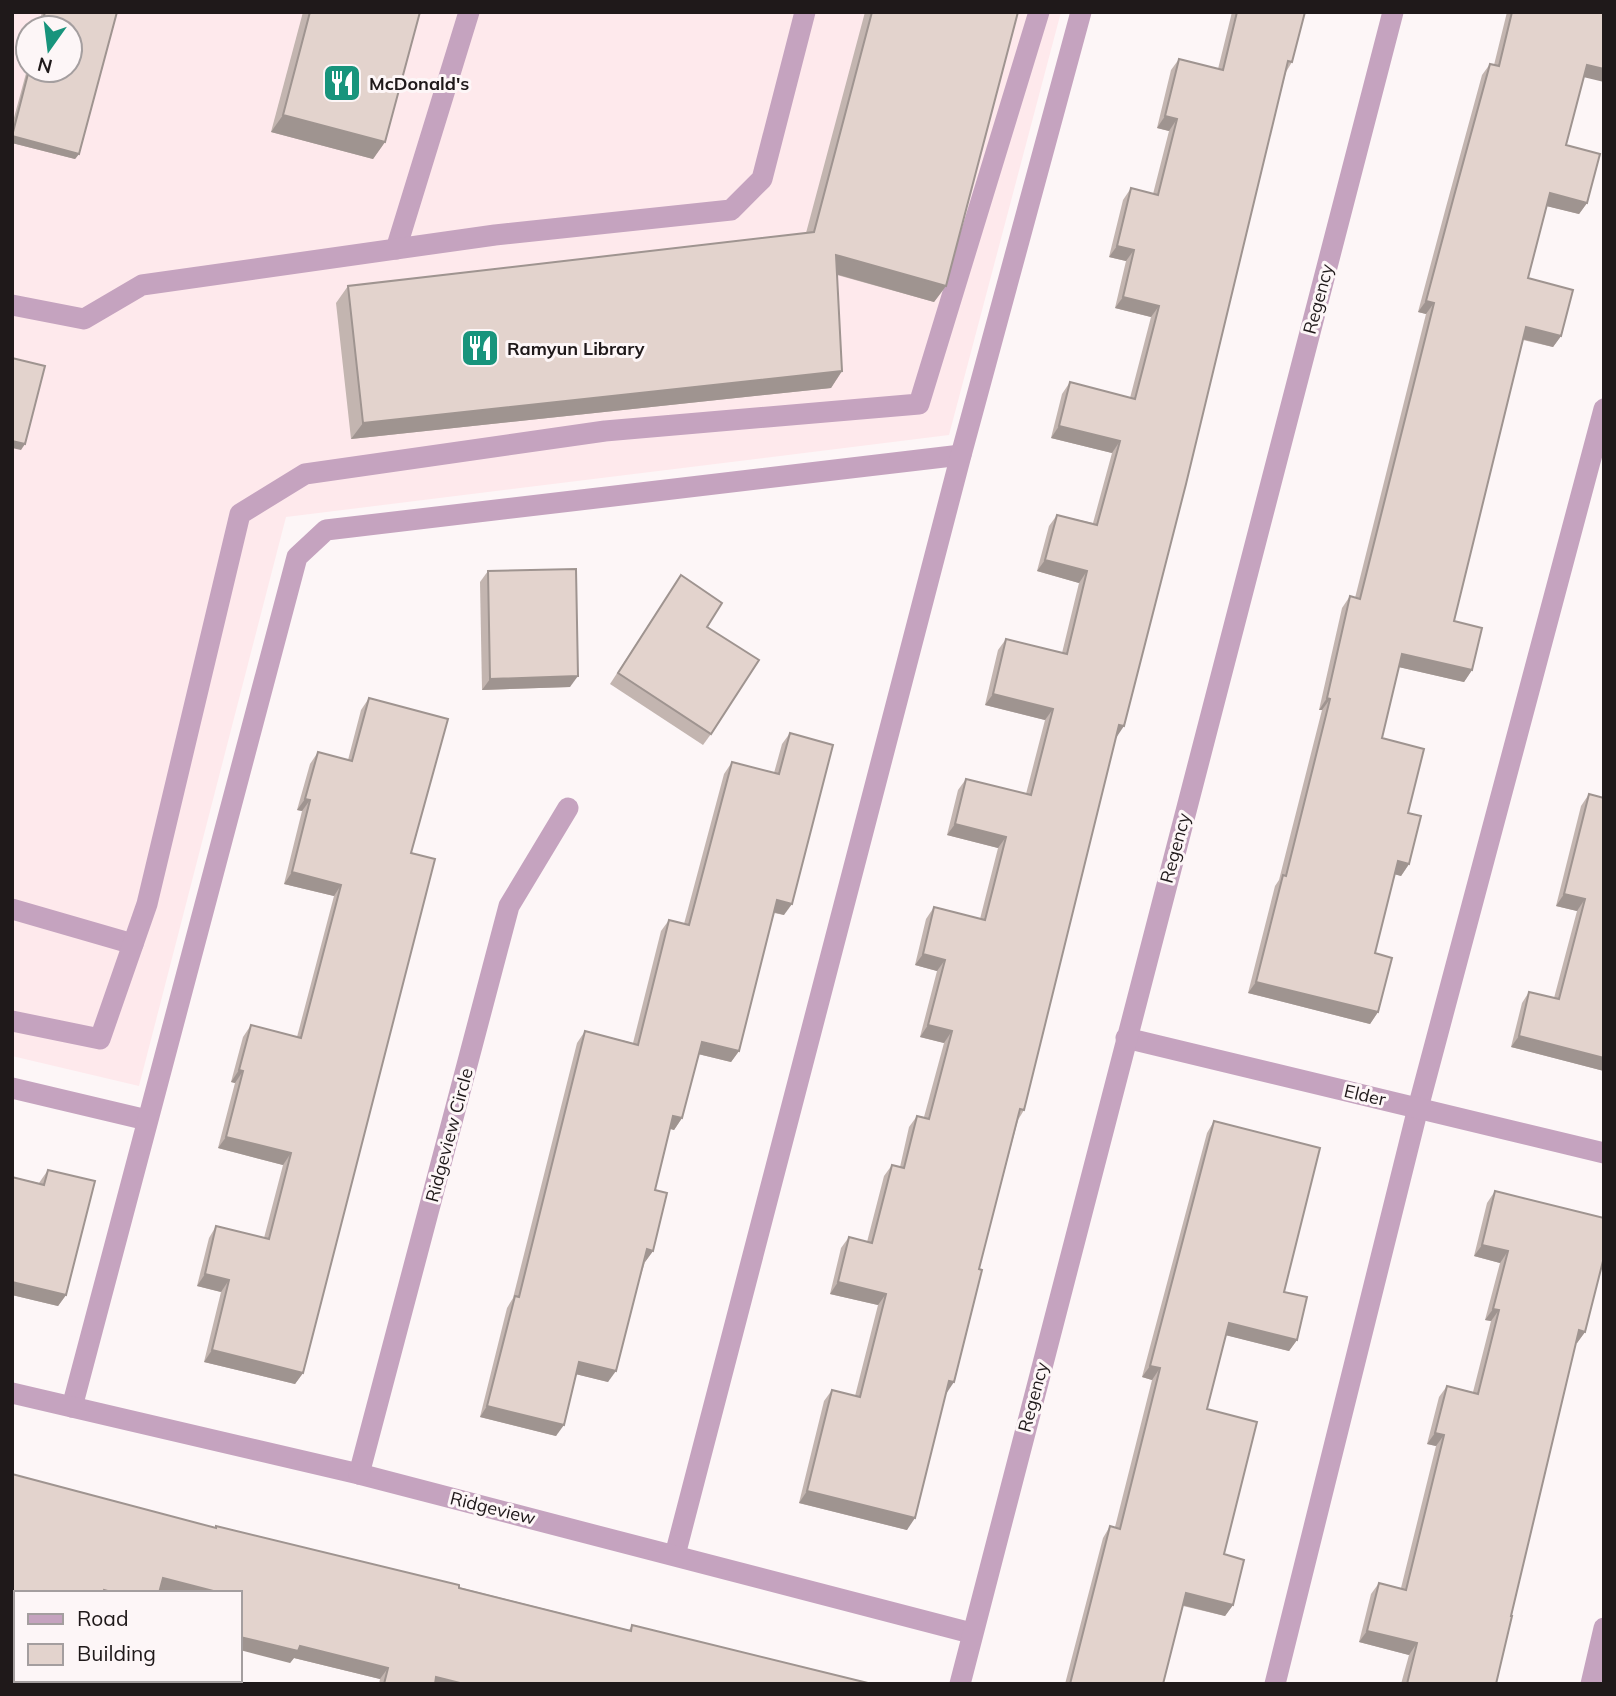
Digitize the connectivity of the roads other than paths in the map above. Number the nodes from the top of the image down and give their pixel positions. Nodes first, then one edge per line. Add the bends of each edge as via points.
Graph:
1 (469, 12) edge
2 (805, 12) edge
3 (1039, 12) edge
4 (1081, 12) edge
5 (1393, 12) edge
6 (396, 249) junction
7 (12, 304) edge
8 (1604, 409) edge
9 (961, 454) junction
10 (568, 808) dead end
11 (12, 909) edge
12 (133, 944) junction
13 (12, 1021) edge
14 (1126, 1038) junction
15 (12, 1088) edge
16 (1418, 1108) junction
17 (147, 1120) junction
18 (1604, 1153) edge
19 (12, 1393) edge
20 (72, 1407) junction
21 (359, 1474) junction
22 (675, 1555) junction
23 (1604, 1628) edge
24 (971, 1633) junction
25 (960, 1684) edge
26 (1275, 1684) edge
27 (1591, 1684) edge

1 - 6 street
2 - 6 street via 762,179 731,210
3 - 12 street via 919,404 605,431 305,474 240,514 147,904
4 - 9 street
5 - 14 street, Regency
6 - 7 street via 142,285 84,319
8 - 16 street
9 - 17 street via 326,530 297,557
9 - 22 street
10 - 21 street, Ridgeview Circle via 509,906
11 - 12 street
12 - 13 street via 100,1039
14 - 16 street, Elder
14 - 24 street, Regency
15 - 17 street
16 - 18 street, Elder
16 - 26 street
17 - 20 street
19 - 20 street, Ridgeview
20 - 21 street, Ridgeview
21 - 22 street, Ridgeview
22 - 24 street, Ridgeview
23 - 27 street
24 - 25 street, Regency

